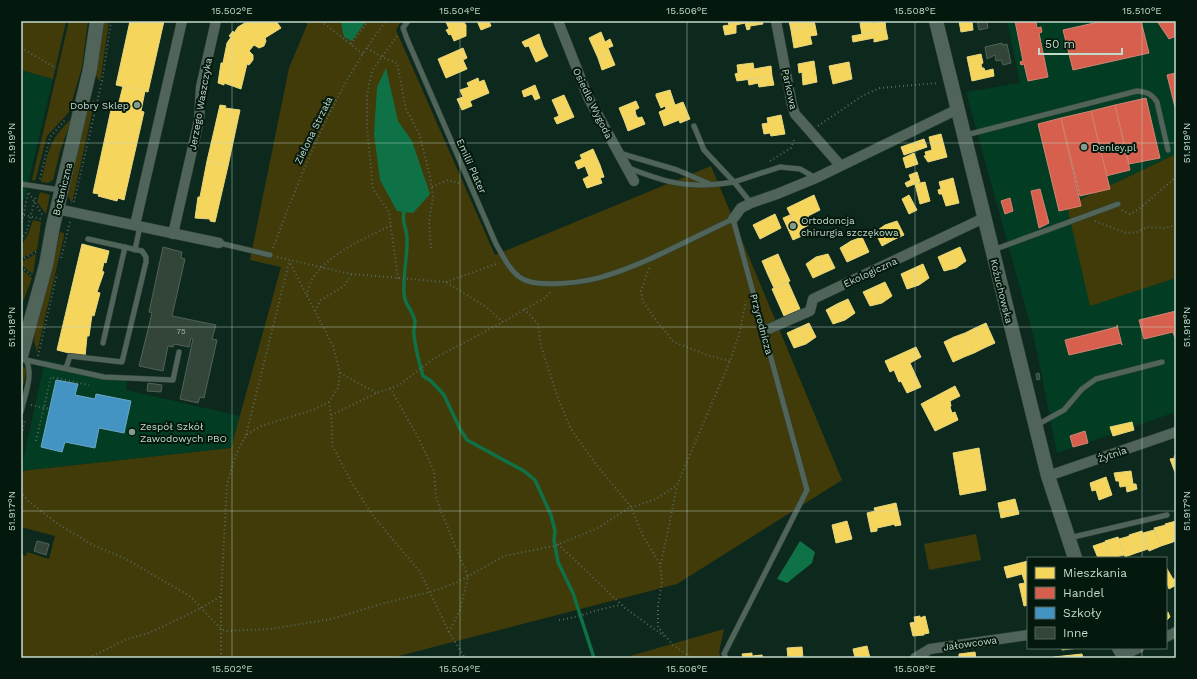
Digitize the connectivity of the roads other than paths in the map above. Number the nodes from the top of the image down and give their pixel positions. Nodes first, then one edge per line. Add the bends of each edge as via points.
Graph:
1 (97, 21) edge
2 (182, 21) edge
3 (216, 21) edge
4 (408, 21) edge
5 (558, 21) edge
6 (776, 21) edge
7 (936, 21) edge
8 (956, 110) junction
9 (694, 126) dead end
10 (963, 135) junction
11 (1168, 150) dead end
12 (618, 152) junction
13 (840, 165) junction
14 (626, 167) junction
15 (816, 178) junction
16 (634, 181) dead end
17 (734, 182) junction
18 (21, 184) edge
19 (714, 185) junction
20 (62, 190) junction
21 (751, 203) junction
22 (1118, 204) road end
23 (57, 209) junction
24 (984, 218) junction
25 (733, 219) junction
26 (138, 226) junction
27 (173, 234) junction
28 (88, 239) dead end
29 (219, 243) joint
30 (124, 247) junction
31 (135, 250) junction
32 (992, 251) junction
33 (270, 255) road end
34 (764, 331) junction
35 (103, 343) dead end
36 (179, 352) dead end
37 (23, 357) edge
38 (1162, 362) dead end
39 (66, 368) junction
40 (21, 412) edge
41 (1036, 426) junction
42 (1176, 432) edge
43 (1048, 476) junction
44 (1167, 515) dead end
45 (1068, 539) junction
46 (1075, 557) edge
47 (1176, 632) edge
48 (1027, 635) edge
49 (1167, 636) edge
50 (1136, 649) edge
51 (1122, 654) edge
52 (726, 658) edge
53 (915, 658) edge

1 - 20 main road, Botaniczna via 90,69
2 - 26 street
3 - 27 street, Jerzego Waszczyka via 201,87 199,120
4 - 25 lane, Emilii Plater via 403,28 407,39 496,244 506,261 522,279 534,284 558,284 604,277
5 - 12 street, Osiedle Wygoda via 588,96
6 - 13 street, Parkowa via 795,114
7 - 8 main road, Kożuchowska
8 - 10 main road, Kożuchowska
8 - 13 street
9 - 17 lane via 704,150
10 - 11 lane via 1137,91 1147,92 1157,102
10 - 24 main road, Kożuchowska
12 - 14 street, Osiedle Wygoda
12 - 19 lane
13 - 15 street
14 - 16 street, Osiedle Wygoda
14 - 19 lane via 658,180 683,185
15 - 17 lane via 800,169 780,167
15 - 21 street
17 - 19 lane
17 - 21 lane
18 - 20 lane
20 - 23 main road, Botaniczna
21 - 25 street via 741,208
22 - 32 lane
23 - 26 street
23 - 37 main road, Botaniczna
24 - 32 main road, Kożuchowska
24 - 34 street, Ekologiczna via 813,299 810,311
25 - 34 lane, Przyrodnicza
26 - 27 street
26 - 31 lane
27 - 29 street
28 - 30 lane
29 - 33 lane
30 - 31 lane
30 - 35 lane
31 - 39 lane via 142,251 146,262 122,362 70,356
32 - 41 main road, Kożuchowska
34 - 52 lane, Przyrodnicza via 807,490 724,654
36 - 39 lane via 173,380 104,377
37 - 39 lane
37 - 40 lane via 29,367 29,375
38 - 41 lane via 1096,379 1082,389 1064,410
41 - 43 main road, Kożuchowska
42 - 43 street, Żytnia
43 - 45 main road, Kożuchowska
44 - 45 lane
45 - 46 main road, Kożuchowska
47 - 49 street
48 - 53 street, Jałowcowa via 930,649
50 - 51 street

